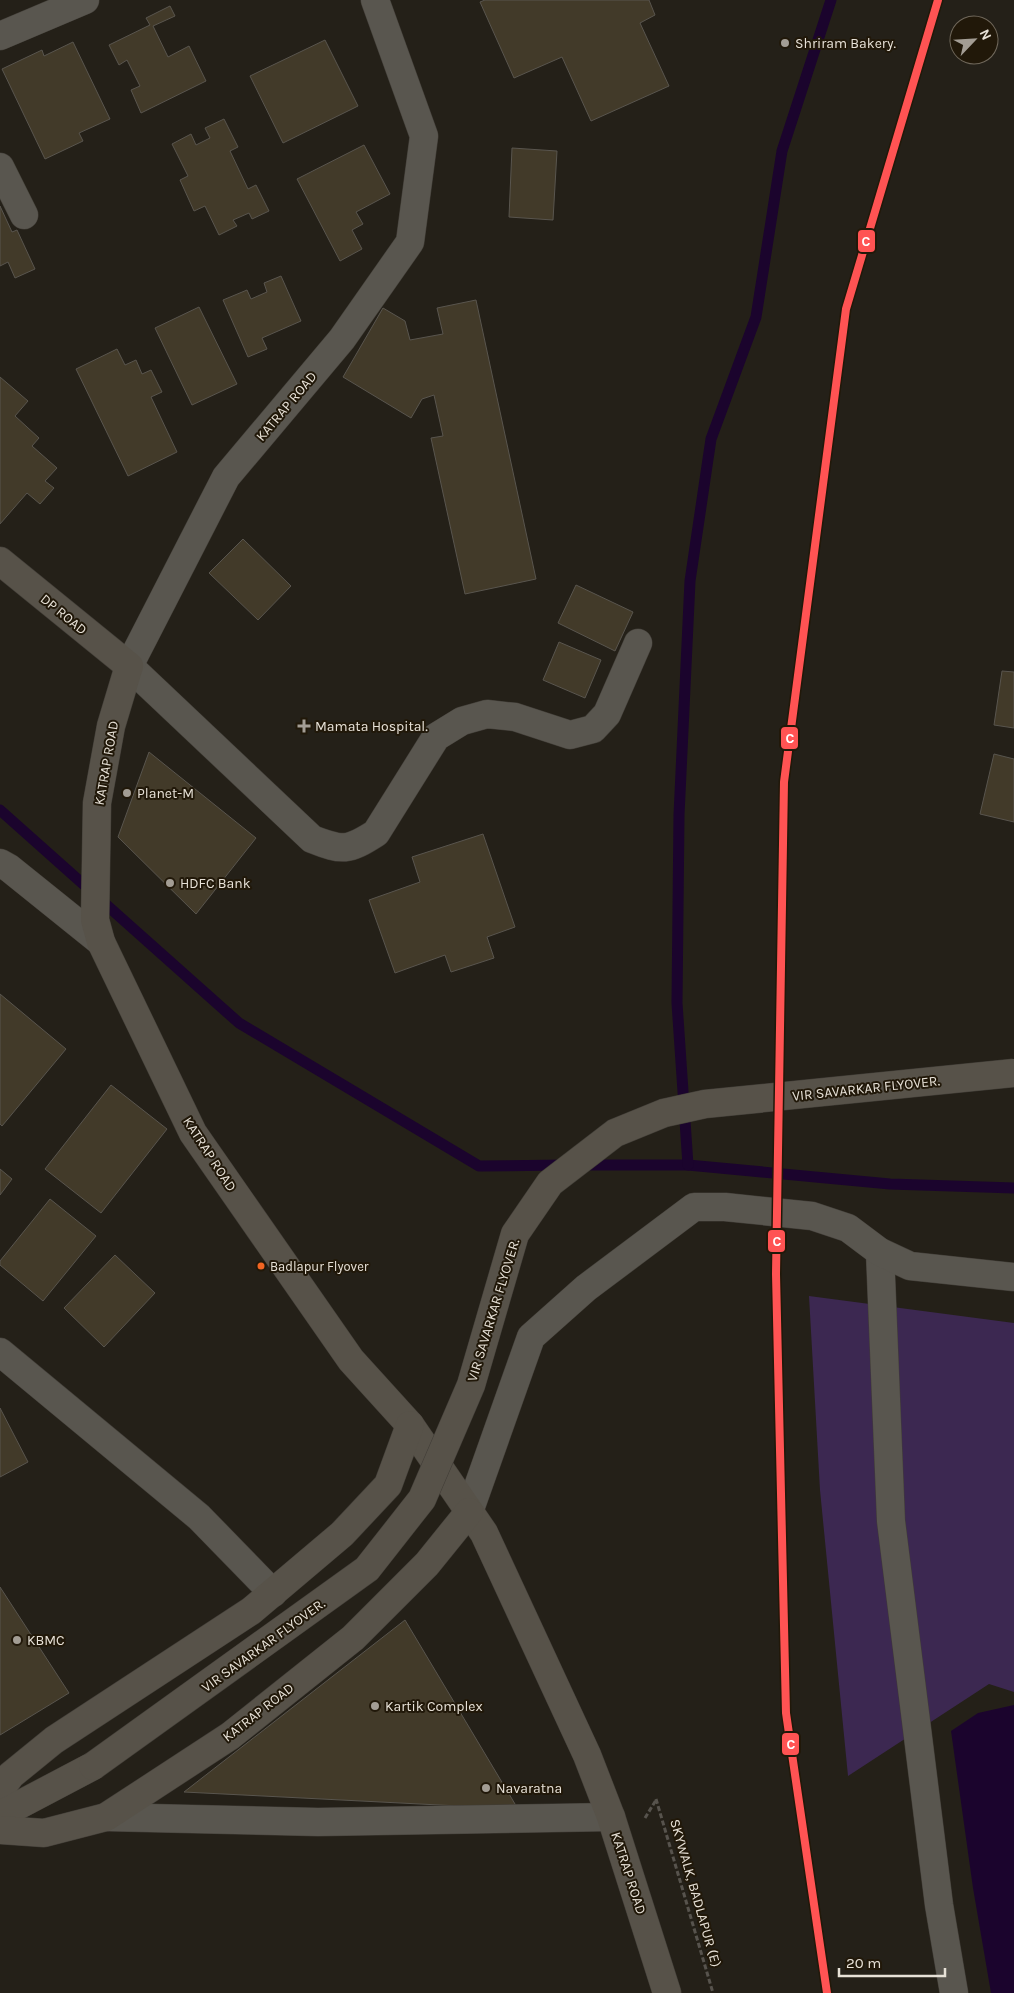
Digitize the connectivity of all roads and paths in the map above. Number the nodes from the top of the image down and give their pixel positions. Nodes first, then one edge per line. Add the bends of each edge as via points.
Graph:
1 (85, 0) edge
2 (375, 0) edge
3 (0, 36) edge
4 (0, 167) edge
5 (24, 215) dead end
6 (0, 561) edge
7 (638, 643) dead end
8 (129, 666) junction
9 (0, 863) edge
10 (98, 931) junction
11 (1014, 1073) edge
12 (880, 1252) junction
13 (1014, 1277) edge
14 (0, 1352) edge
15 (410, 1426) junction
16 (469, 1512) junction
17 (273, 1593) junction
18 (0, 1790) edge
19 (656, 1800) dead end
20 (0, 1815) edge
21 (106, 1816) junction
22 (611, 1817) junction
23 (0, 1830) edge
24 (668, 1993) edge
25 (713, 1993) edge
26 (954, 1993) edge

1 - 3 street
2 - 8 street, KATRAP ROAD via 424,136 410,242 342,339 226,478
4 - 5 street
6 - 8 main road, DP ROAD
7 - 8 street via 607,714 593,729 570,735 515,717 487,714 462,721 436,737 376,833 343,849 312,839
8 - 10 main road, KATRAP ROAD via 111,726 97,803
9 - 10 street
10 - 15 main road, KATRAP ROAD via 193,1133 350,1360
11 - 20 main road, VIR SAVARKAR FLYOVER., bridge via 705,1104 664,1114 614,1133 550,1183 515,1234 471,1385 422,1499 367,1570 93,1766
12 - 13 street via 910,1266
12 - 16 street via 848,1228 812,1216 725,1207 694,1208 586,1288 531,1337
12 - 26 street via 891,1521 939,1905
14 - 17 street via 199,1517
15 - 16 main road, KATRAP ROAD
15 - 17 main road via 388,1485 342,1534
16 - 21 main road, KATRAP ROAD via 427,1564 353,1638 230,1736
16 - 22 main road, KATRAP ROAD via 484,1532 583,1746
17 - 18 main road via 251,1611 54,1740 10,1775
19 - 25 path, SKYWALK, BADLAPUR (E)
21 - 22 street via 318,1822
21 - 23 main road, KATRAP ROAD via 44,1833
22 - 24 main road, KATRAP ROAD

